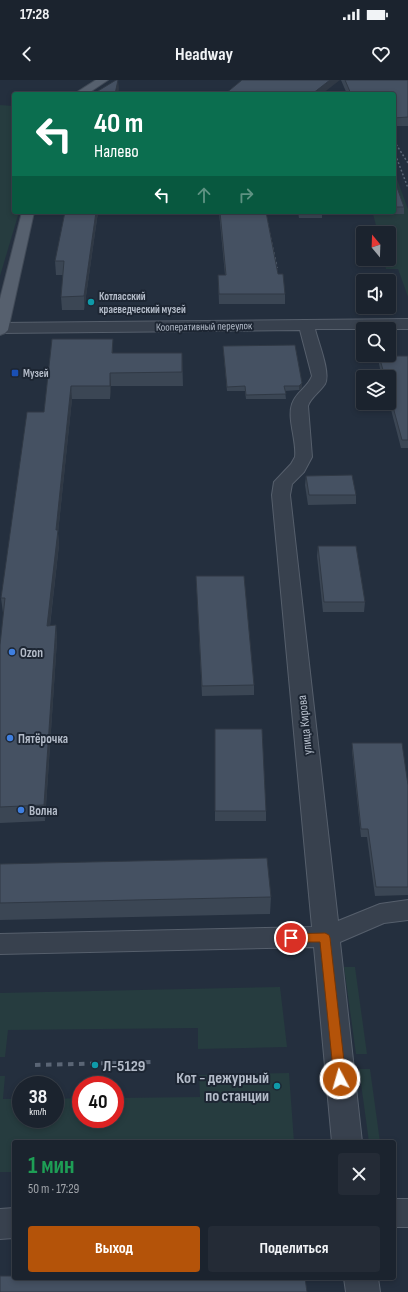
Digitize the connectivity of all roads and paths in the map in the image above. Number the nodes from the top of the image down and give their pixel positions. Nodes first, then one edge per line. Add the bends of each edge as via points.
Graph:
1 (103, 80) edge
2 (82, 92) edge
3 (28, 214) edge
4 (306, 324) junction
5 (408, 324) edge
6 (0, 329) edge
7 (408, 910) edge
8 (325, 938) junction
9 (0, 944) edge
10 (347, 1140) edge
11 (396, 1213) edge
12 (408, 1213) edge
13 (12, 1223) edge
14 (0, 1224) edge
15 (361, 1280) edge
16 (363, 1292) edge

1 - 2 main road
3 - 6 main road
4 - 5 street, Кооперативный переулок
4 - 6 street, Кооперативный переулок
4 - 8 street, улица Кирова via 320,376 319,382 303,399 300,407 305,445 304,459 295,472 283,482 281,495
7 - 8 street via 380,914
8 - 9 street
8 - 10 street, улица Кирова
11 - 12 street
13 - 14 street
15 - 16 street

